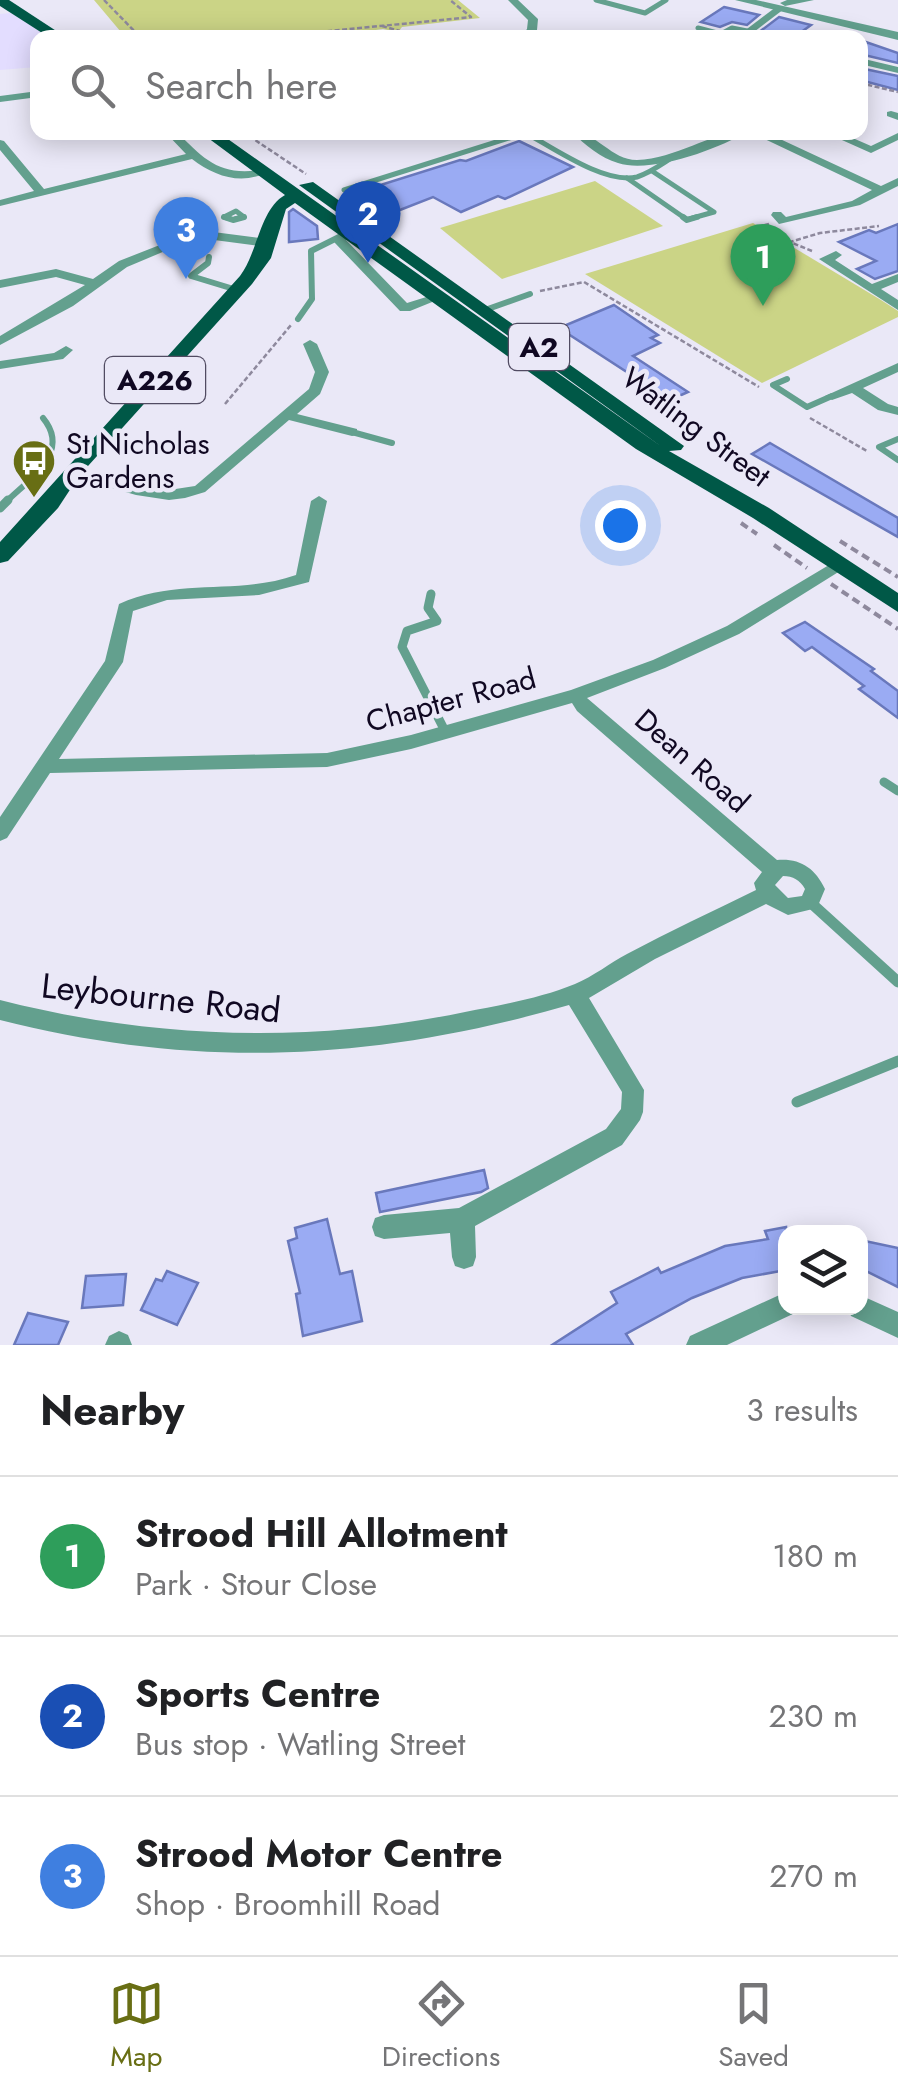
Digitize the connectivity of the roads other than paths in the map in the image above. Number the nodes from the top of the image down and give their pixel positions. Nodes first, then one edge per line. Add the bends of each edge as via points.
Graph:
1 (0, 0) edge
2 (513, 0) edge
3 (596, 0) edge
4 (666, 0) edge
5 (741, 0) edge
6 (809, 2) edge
7 (782, 6) junction
8 (698, 28) dead end
9 (47, 30) edge
10 (532, 30) edge
11 (706, 30) edge
12 (749, 30) edge
13 (898, 36) edge
14 (868, 63) edge
15 (898, 70) edge
16 (30, 95) edge
17 (0, 98) edge
18 (898, 136) edge
19 (178, 140) edge
20 (227, 140) edge
21 (507, 140) edge
22 (538, 140) edge
23 (589, 140) edge
24 (719, 140) edge
25 (772, 140) edge
26 (847, 140) edge
27 (0, 143) edge
28 (870, 150) junction
29 (194, 155) junction
30 (676, 155) junction
31 (891, 158) dead end
32 (270, 170) junction
33 (652, 171) junction
34 (608, 174) joint
35 (627, 178) junction
36 (898, 181) edge
37 (307, 189) junction
38 (344, 190) dead end
39 (881, 190) junction
40 (41, 192) junction
41 (0, 203) edge
42 (777, 215) dead end
43 (236, 220) dead end
44 (374, 231) junction
45 (343, 235) junction
46 (230, 239) junction
47 (267, 243) junction
48 (824, 255) road end
49 (209, 257) dead end
50 (198, 278) junction
51 (898, 278) edge
52 (93, 282) junction
53 (0, 284) edge
54 (871, 289) junction
55 (185, 290) dead end
56 (237, 290) junction
57 (530, 294) road end
58 (436, 298) junction
59 (898, 306) edge
60 (485, 310) junction
61 (298, 319) road end
62 (0, 340) edge
63 (310, 344) dead end
64 (66, 350) dead end
65 (874, 362) dead end
66 (0, 364) edge
67 (536, 368) junction
68 (894, 369) edge
69 (786, 379) dead end
70 (852, 388) junction
71 (832, 396) joint
72 (898, 411) edge
73 (290, 416) junction
74 (43, 418) dead end
75 (352, 432) joint
76 (898, 439) edge
77 (392, 443) dead end
78 (898, 460) edge
79 (71, 472) junction
80 (318, 501) dead end
81 (0, 508) edge
82 (761, 513) junction
83 (0, 556) edge
84 (840, 566) junction
85 (432, 594) dead end
86 (898, 604) edge
87 (576, 695) junction
88 (445, 731) junction
89 (45, 766) junction
90 (884, 782) dead end
91 (898, 792) edge
92 (0, 833) edge
93 (774, 870) junction
94 (768, 894) junction
95 (810, 902) junction
96 (898, 982) edge
97 (575, 994) junction
98 (0, 1010) edge
99 (898, 1061) edge
100 (797, 1102) dead end
101 (462, 1220) junction
102 (384, 1227) dead end
103 (464, 1257) dead end
104 (778, 1308) edge
105 (868, 1311) edge
106 (898, 1325) edge
107 (698, 1345) edge

1 - 9 main road
2 - 10 street via 532,19
3 - 4 lane via 646,13
5 - 7 street
6 - 7 street
7 - 12 street
7 - 13 street
8 - 11 lane
14 - 15 street
16 - 17 street
18 - 28 street
19 - 29 street
20 - 32 main road, A2
21 - 38 lane
22 - 34 lane
23 - 30 street via 620,161
24 - 30 street
25 - 39 street
26 - 28 street
27 - 40 street
28 - 31 street
29 - 32 street via 230,177
29 - 40 street
30 - 33 lane
32 - 37 main road, A2
33 - 35 lane
33 - 35 lane via 714,212 687,220
34 - 35 lane
36 - 39 street
37 - 44 main road, Watling Street / A2
37 - 45 main road, Watling Street / A2
37 - 47 main road, A226 via 278,206
39 - 42 street via 832,212 783,221
40 - 41 street
43 - 46 lane
44 - 58 main road, Watling Street via 381,246 447,293
44 - 60 main road, Watling Street / A2
45 - 58 main road, Watling Street / A2
45 - 61 lane via 311,252 312,299
46 - 47 street
46 - 52 street via 198,234
47 - 56 main road, A226
48 - 54 street
49 - 50 lane via 191,276
50 - 55 lane
50 - 56 lane
51 - 54 street
52 - 53 street via 56,272
52 - 62 street
54 - 59 street
56 - 79 main road, A226
57 - 60 lane
58 - 67 main road, Watling Street / A2
60 - 67 main road, Watling Street via 479,318 522,348
60 - 82 main road, Watling Street / A2
63 - 73 street via 322,372 315,391
64 - 66 street
65 - 68 street
67 - 82 main road, Watling Street / A2 via 643,445
68 - 70 street
69 - 71 lane via 773,385 807,407
70 - 71 street
70 - 72 street
73 - 75 street
73 - 79 street via 212,482 186,494
74 - 81 lane via 52,426 52,456
75 - 77 lane
76 - 78 lane via 879,447
79 - 83 main road, A226
80 - 89 street via 303,578 265,592 140,599 125,608 114,662
82 - 84 main road, A2
84 - 86 main road, A2
84 - 87 street, Chapter Road via 733,630
85 - 88 lane via 428,608 437,621 407,631 402,647
87 - 88 street, Chapter Road
87 - 93 street, Dean Road
88 - 89 street, Chapter Road via 328,760
89 - 92 street
90 - 91 lane
93 - 94 street via 764,882
93 - 95 street, Dean Road via 807,875 814,888
94 - 95 street via 786,906
94 - 97 street, Leybourne Road
95 - 96 lane
97 - 98 street, Leybourne Road via 396,1036 292,1044 121,1034
97 - 101 street via 633,1090 632,1112 614,1138
99 - 100 lane
101 - 102 street
101 - 103 street
104 - 107 street
105 - 106 street

